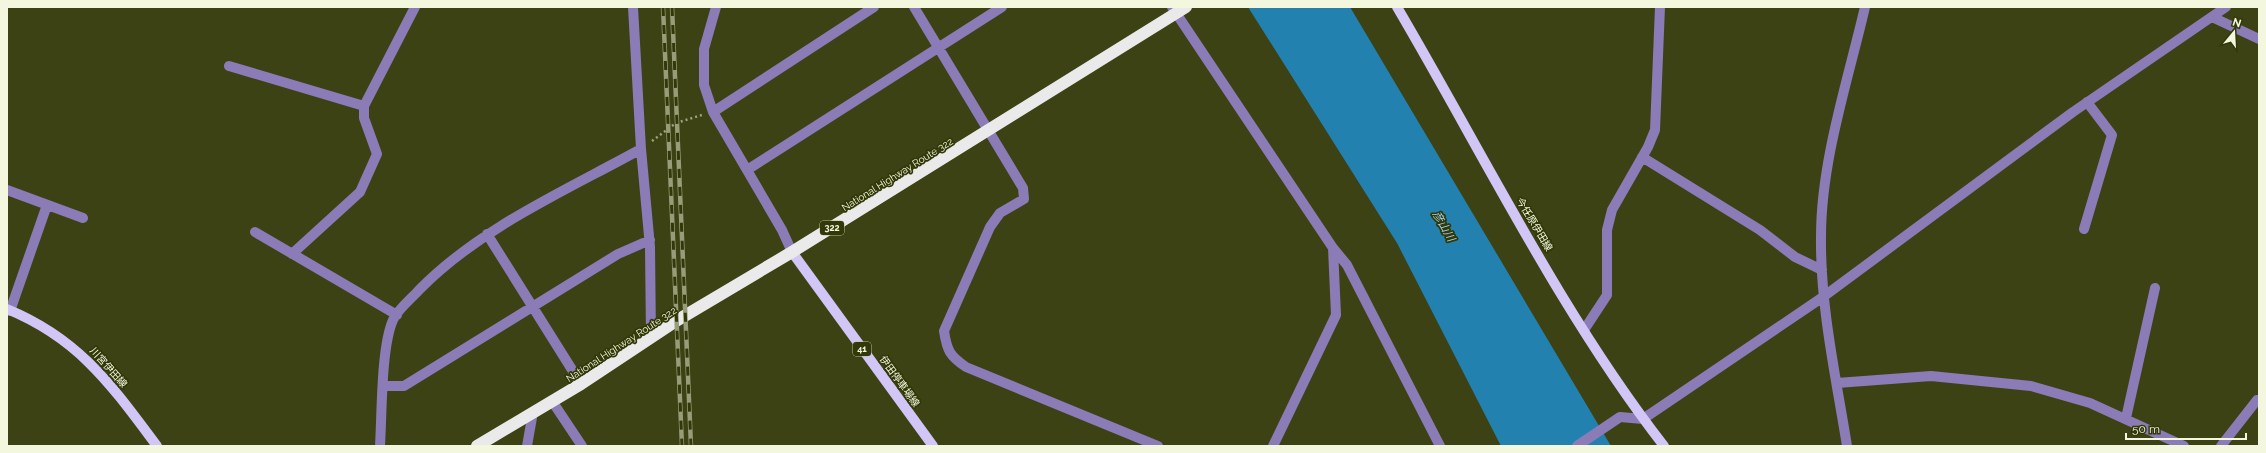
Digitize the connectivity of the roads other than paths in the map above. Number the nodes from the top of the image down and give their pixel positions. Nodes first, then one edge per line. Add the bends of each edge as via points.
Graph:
1 (415, 7) edge
2 (633, 7) edge
3 (716, 7) edge
4 (874, 7) edge
5 (914, 7) edge
6 (1002, 7) edge
7 (1397, 7) edge
8 (1660, 7) edge
9 (1864, 7) edge
10 (2226, 7) edge
11 (1178, 9) edge
12 (2212, 17) junction
13 (2259, 39) edge
14 (938, 48) junction
15 (229, 66) dead end
16 (2087, 102) junction
17 (364, 106) junction
18 (713, 112) junction
19 (988, 132) junction
20 (641, 149) junction
21 (1642, 157) junction
22 (747, 170) junction
23 (7, 190) edge
24 (48, 205) junction
25 (83, 218) dead end
26 (2084, 229) dead end
27 (255, 232) dead end
28 (487, 234) junction
29 (650, 240) junction
30 (1333, 248) junction
31 (792, 252) junction
32 (292, 254) junction
33 (1822, 270) junction
34 (2155, 288) dead end
35 (1823, 297) junction
36 (532, 306) junction
37 (8, 310) edge
38 (397, 315) junction
39 (1584, 330) junction
40 (651, 338) junction
41 (1837, 383) junction
42 (581, 384) junction
43 (384, 386) junction
44 (2257, 400) dead end
45 (552, 401) junction
46 (533, 412) junction
47 (2126, 418) junction
48 (1643, 419) junction
49 (158, 446) edge
50 (380, 446) edge
51 (477, 446) edge
52 (527, 446) edge
53 (582, 446) edge
54 (933, 446) edge
55 (1158, 446) edge
56 (1273, 446) edge
57 (1440, 446) edge
58 (1577, 446) edge
59 (1664, 446) edge
60 (1847, 446) edge
61 (2184, 446) edge
62 (2221, 446) edge

1 - 17 street
2 - 20 street
3 - 18 street via 704,49 704,85
4 - 18 street
5 - 14 street
6 - 14 street
7 - 39 main road, 今任原伊田線 via 1520,224
8 - 21 street via 1655,130
9 - 33 street via 1826,172 1821,235
10 - 12 street
11 - 19 highway, National Highway Route 322 / 322
11 - 30 street
12 - 13 street
12 - 16 street
14 - 19 street
14 - 22 street
15 - 17 street
16 - 26 street via 2112,135
16 - 35 street
17 - 32 street via 364,118 378,154 360,192
18 - 22 street
19 - 31 highway, National Highway Route 322 / 322
19 - 55 street via 1023,188 1024,199 1000,213 987,234 944,331 952,358 966,368
20 - 28 street
20 - 29 street
21 - 33 street via 1760,230 1794,257
21 - 39 street via 1612,210 1607,230 1607,295
22 - 31 street
23 - 24 street
24 - 25 street
24 - 37 street
27 - 32 street
28 - 36 street
28 - 38 street via 439,270
29 - 36 street via 618,254
29 - 40 street
30 - 56 street via 1336,315
30 - 57 street via 1347,265
31 - 40 highway, National Highway Route 322 / 322
31 - 54 main road, 伊田停車場線 / 41
32 - 38 street
33 - 35 street
34 - 47 street
35 - 41 street
35 - 48 street
36 - 42 street
36 - 43 street via 404,386
37 - 49 main road, 川宮伊田線 via 25,317 83,355 112,386
38 - 43 street via 387,341
39 - 48 main road, 今任原伊田線
40 - 42 highway, National Highway Route 322 / 322
41 - 47 street via 1930,376 2031,386 2090,403
41 - 60 street
42 - 45 highway, National Highway Route 322 / 322
43 - 50 street
44 - 62 street
45 - 46 highway, National Highway Route 322 / 322
45 - 53 street
46 - 51 highway, National Highway Route 322 / 322
46 - 52 street
47 - 61 street
48 - 58 street via 1620,417
48 - 59 main road, 今任原伊田線

